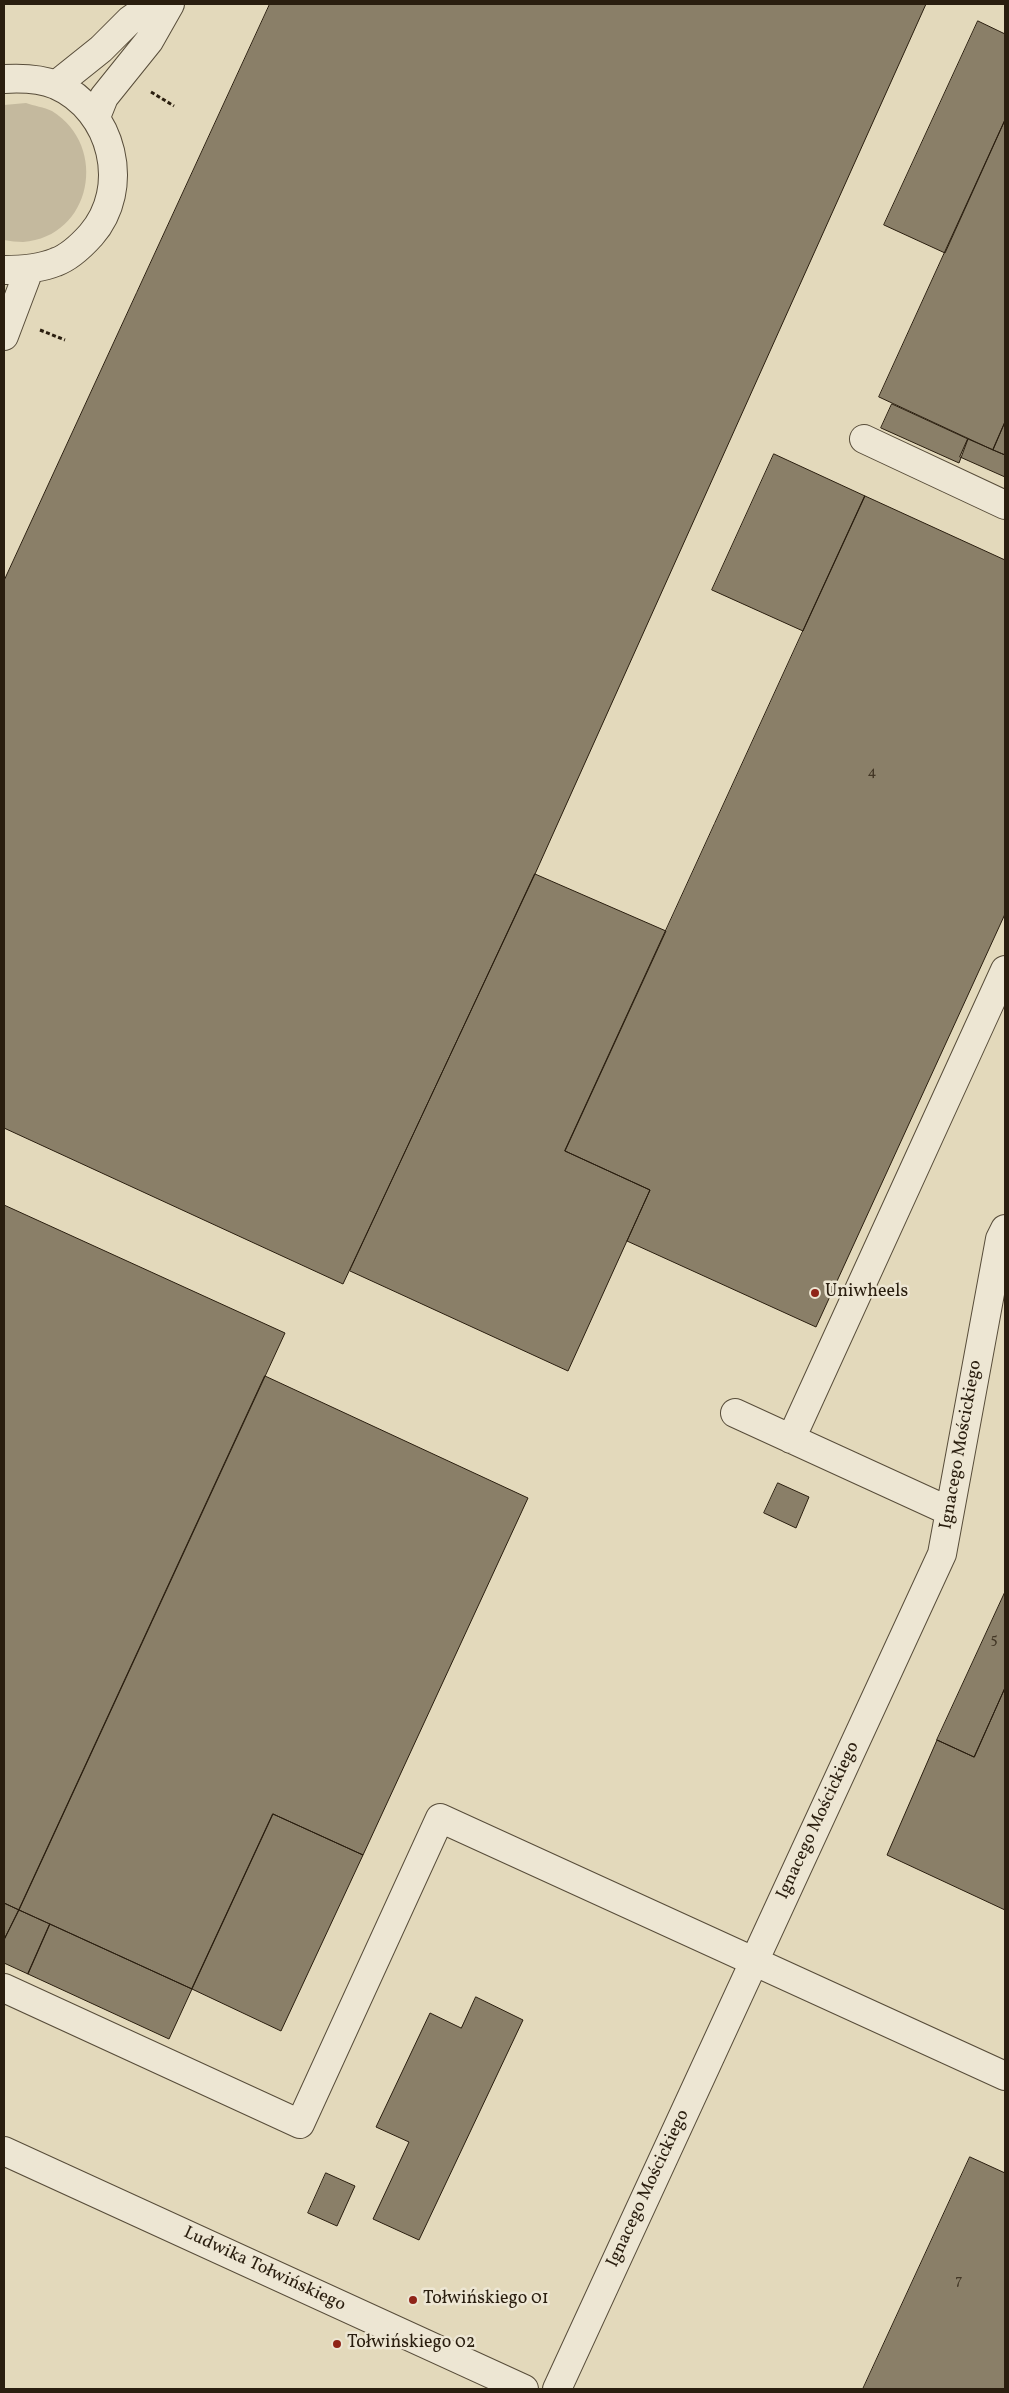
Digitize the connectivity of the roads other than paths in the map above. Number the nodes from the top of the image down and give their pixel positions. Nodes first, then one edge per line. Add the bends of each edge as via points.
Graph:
1 (153, 4) edge
2 (170, 4) edge
3 (4, 79) edge
4 (56, 85) junction
5 (96, 117) junction
6 (17, 270) edge
7 (4, 336) edge
8 (864, 439) dead end
9 (1005, 505) edge
10 (1005, 970) edge
11 (1005, 1229) edge
12 (735, 1413) dead end
13 (791, 1439) junction
14 (949, 1511) junction
15 (754, 1961) junction
16 (4, 1988) edge
17 (1005, 2076) edge
18 (4, 2151) edge
19 (524, 2389) edge
20 (557, 2389) edge

1 - 4 street
2 - 5 street via 149,41 104,97
3 - 4 street via 27,78
4 - 5 street via 78,98
5 - 6 street via 109,142 114,170 111,199 100,225 81,246 57,262
6 - 7 street
8 - 9 street
10 - 13 street
11 - 14 street, Ignacego Mościckiego via 1000,1239
12 - 13 street
13 - 14 street
14 - 15 street, Ignacego Mościckiego via 942,1554
15 - 16 street via 440,1818 300,2124
15 - 17 street
15 - 20 street, Ignacego Mościckiego
18 - 19 street, Ludwika Tołwińskiego

